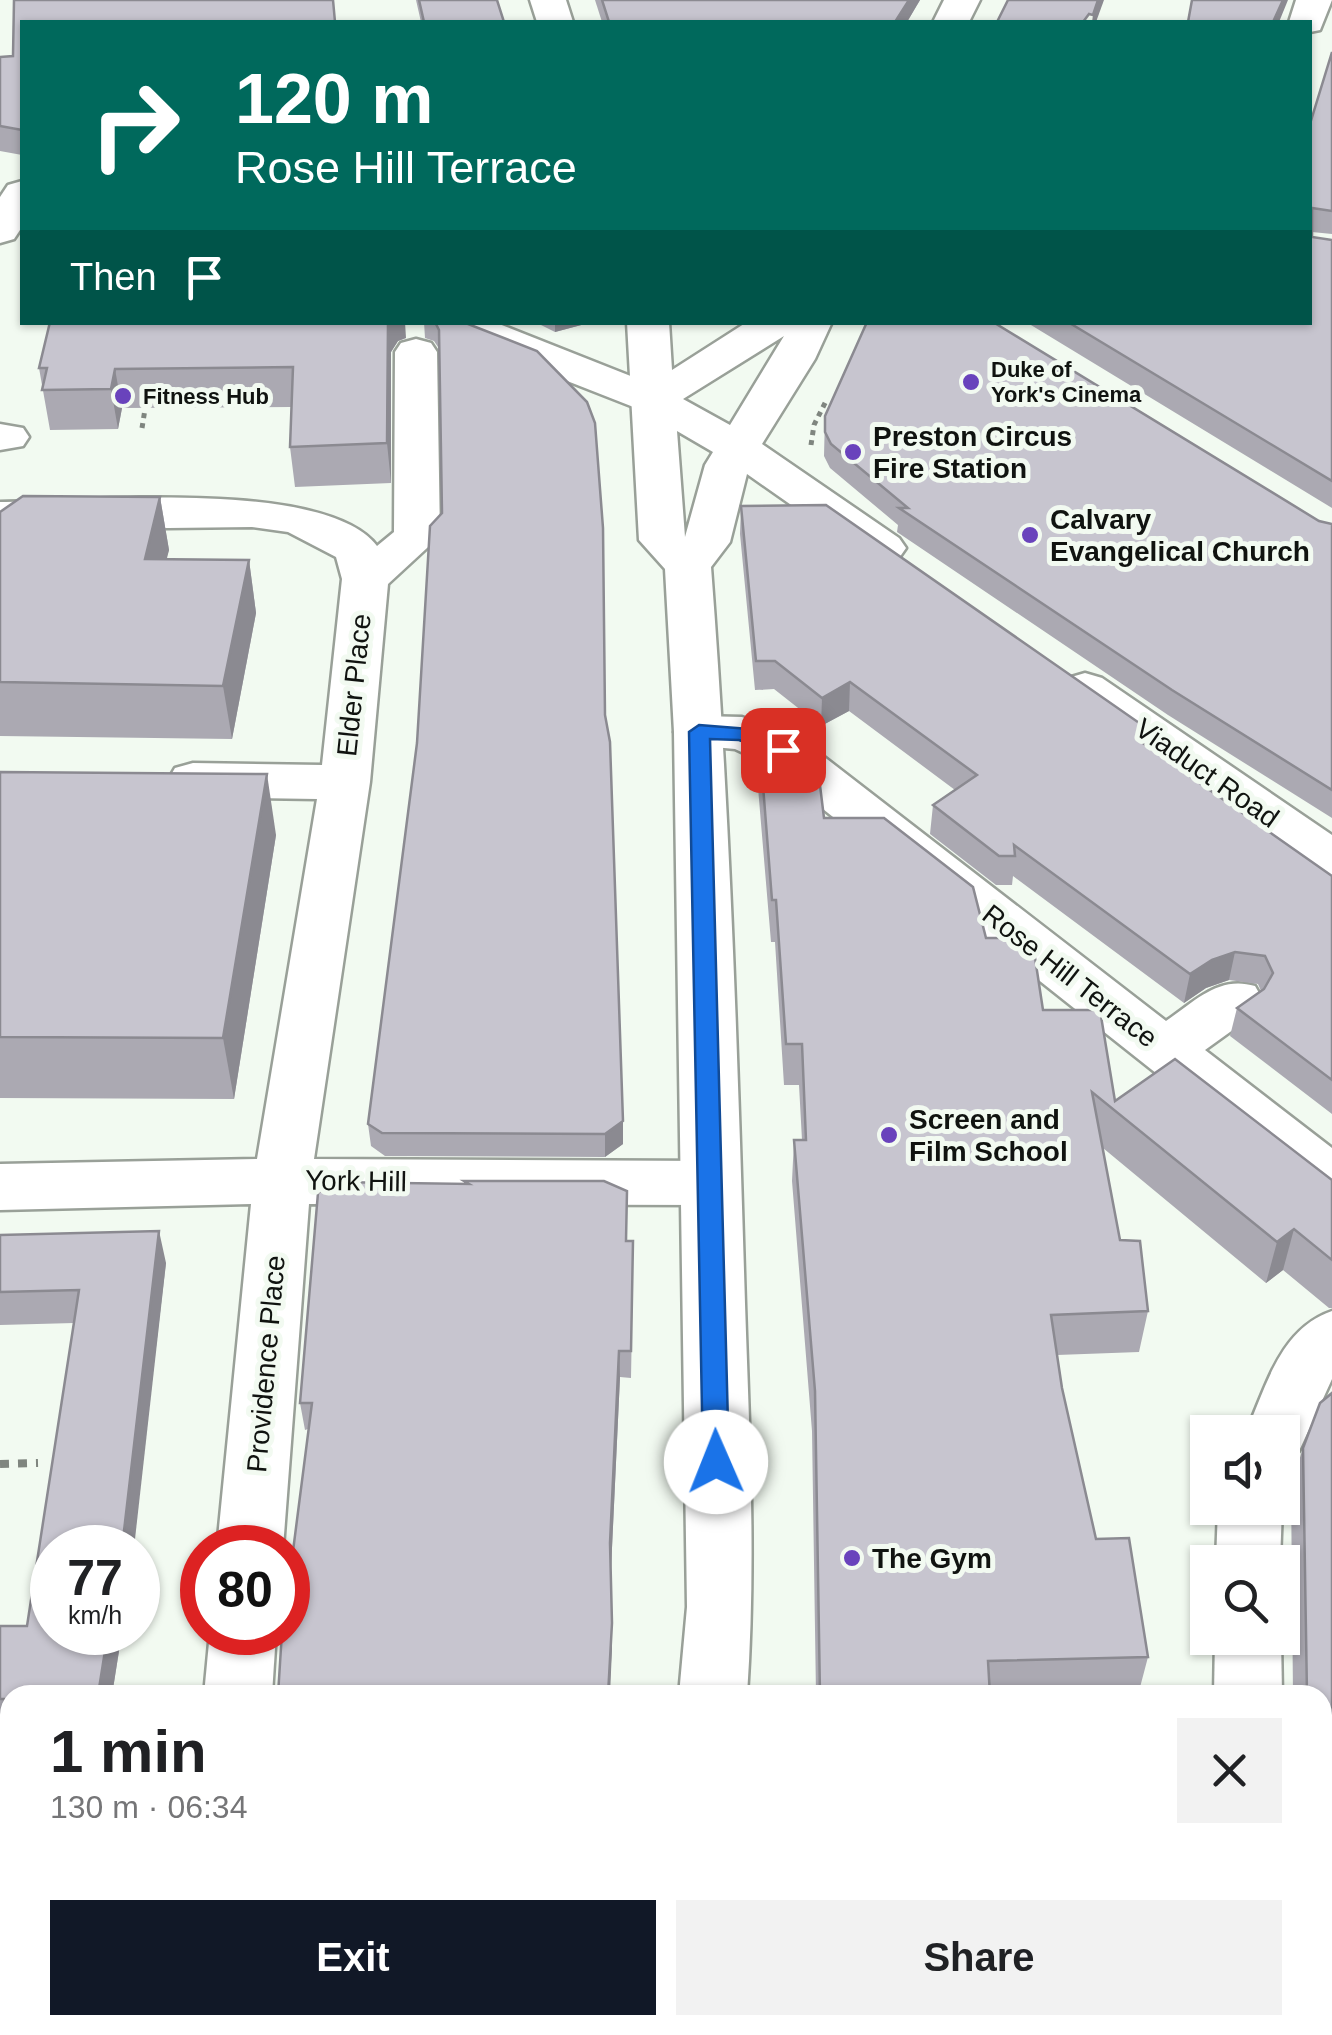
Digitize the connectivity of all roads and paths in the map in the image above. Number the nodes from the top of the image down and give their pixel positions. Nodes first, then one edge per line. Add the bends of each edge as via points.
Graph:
1 (20, 196) edge
2 (0, 231) edge
3 (464, 325) edge
4 (648, 325) edge
5 (772, 325) edge
6 (809, 325) edge
7 (416, 352) dead end
8 (148, 391) edge
9 (650, 399) junction
10 (142, 428) dead end
11 (736, 447) junction
12 (0, 516) edge
13 (688, 566) junction
14 (364, 579) junction
15 (927, 579) edge
16 (1056, 669) edge
17 (699, 732) junction
18 (153, 780) edge
19 (345, 782) junction
20 (1332, 860) edge
21 (1236, 1000) dead end
22 (1165, 1050) junction
23 (1332, 1180) edge
24 (282, 1181) junction
25 (711, 1184) junction
26 (0, 1187) edge
27 (1332, 1336) edge
28 (1285, 1415) edge
29 (38, 1463) dead end
30 (0, 1464) edge
31 (252, 1525) edge
32 (241, 1655) edge
33 (1248, 1655) edge
34 (239, 1685) edge
35 (714, 1685) edge
36 (1248, 1685) edge

1 - 2 main road
3 - 9 main road
4 - 9 main road
5 - 9 main road
6 - 11 main road
7 - 14 main road via 417,536
8 - 10 path
9 - 11 main road
9 - 13 main road via 662,540
11 - 13 main road via 707,542
11 - 15 main road
12 - 14 main road, Elder Place via 252,500 357,550
13 - 17 main road
14 - 19 main road, Elder Place
16 - 20 main road, Viaduct Road
17 - 22 main road, Rose Hill Terrace via 742,734 783,750
17 - 25 main road
18 - 19 main road
19 - 24 main road, Elder Place
21 - 22 main road
22 - 23 main road, Rose Hill Terrace
24 - 25 main road, York Hill
24 - 26 main road, York Hill
24 - 31 main road, Providence Place
25 - 35 main road via 720,1607
27 - 28 main road via 1314,1350
29 - 30 path
32 - 34 main road
33 - 36 main road

